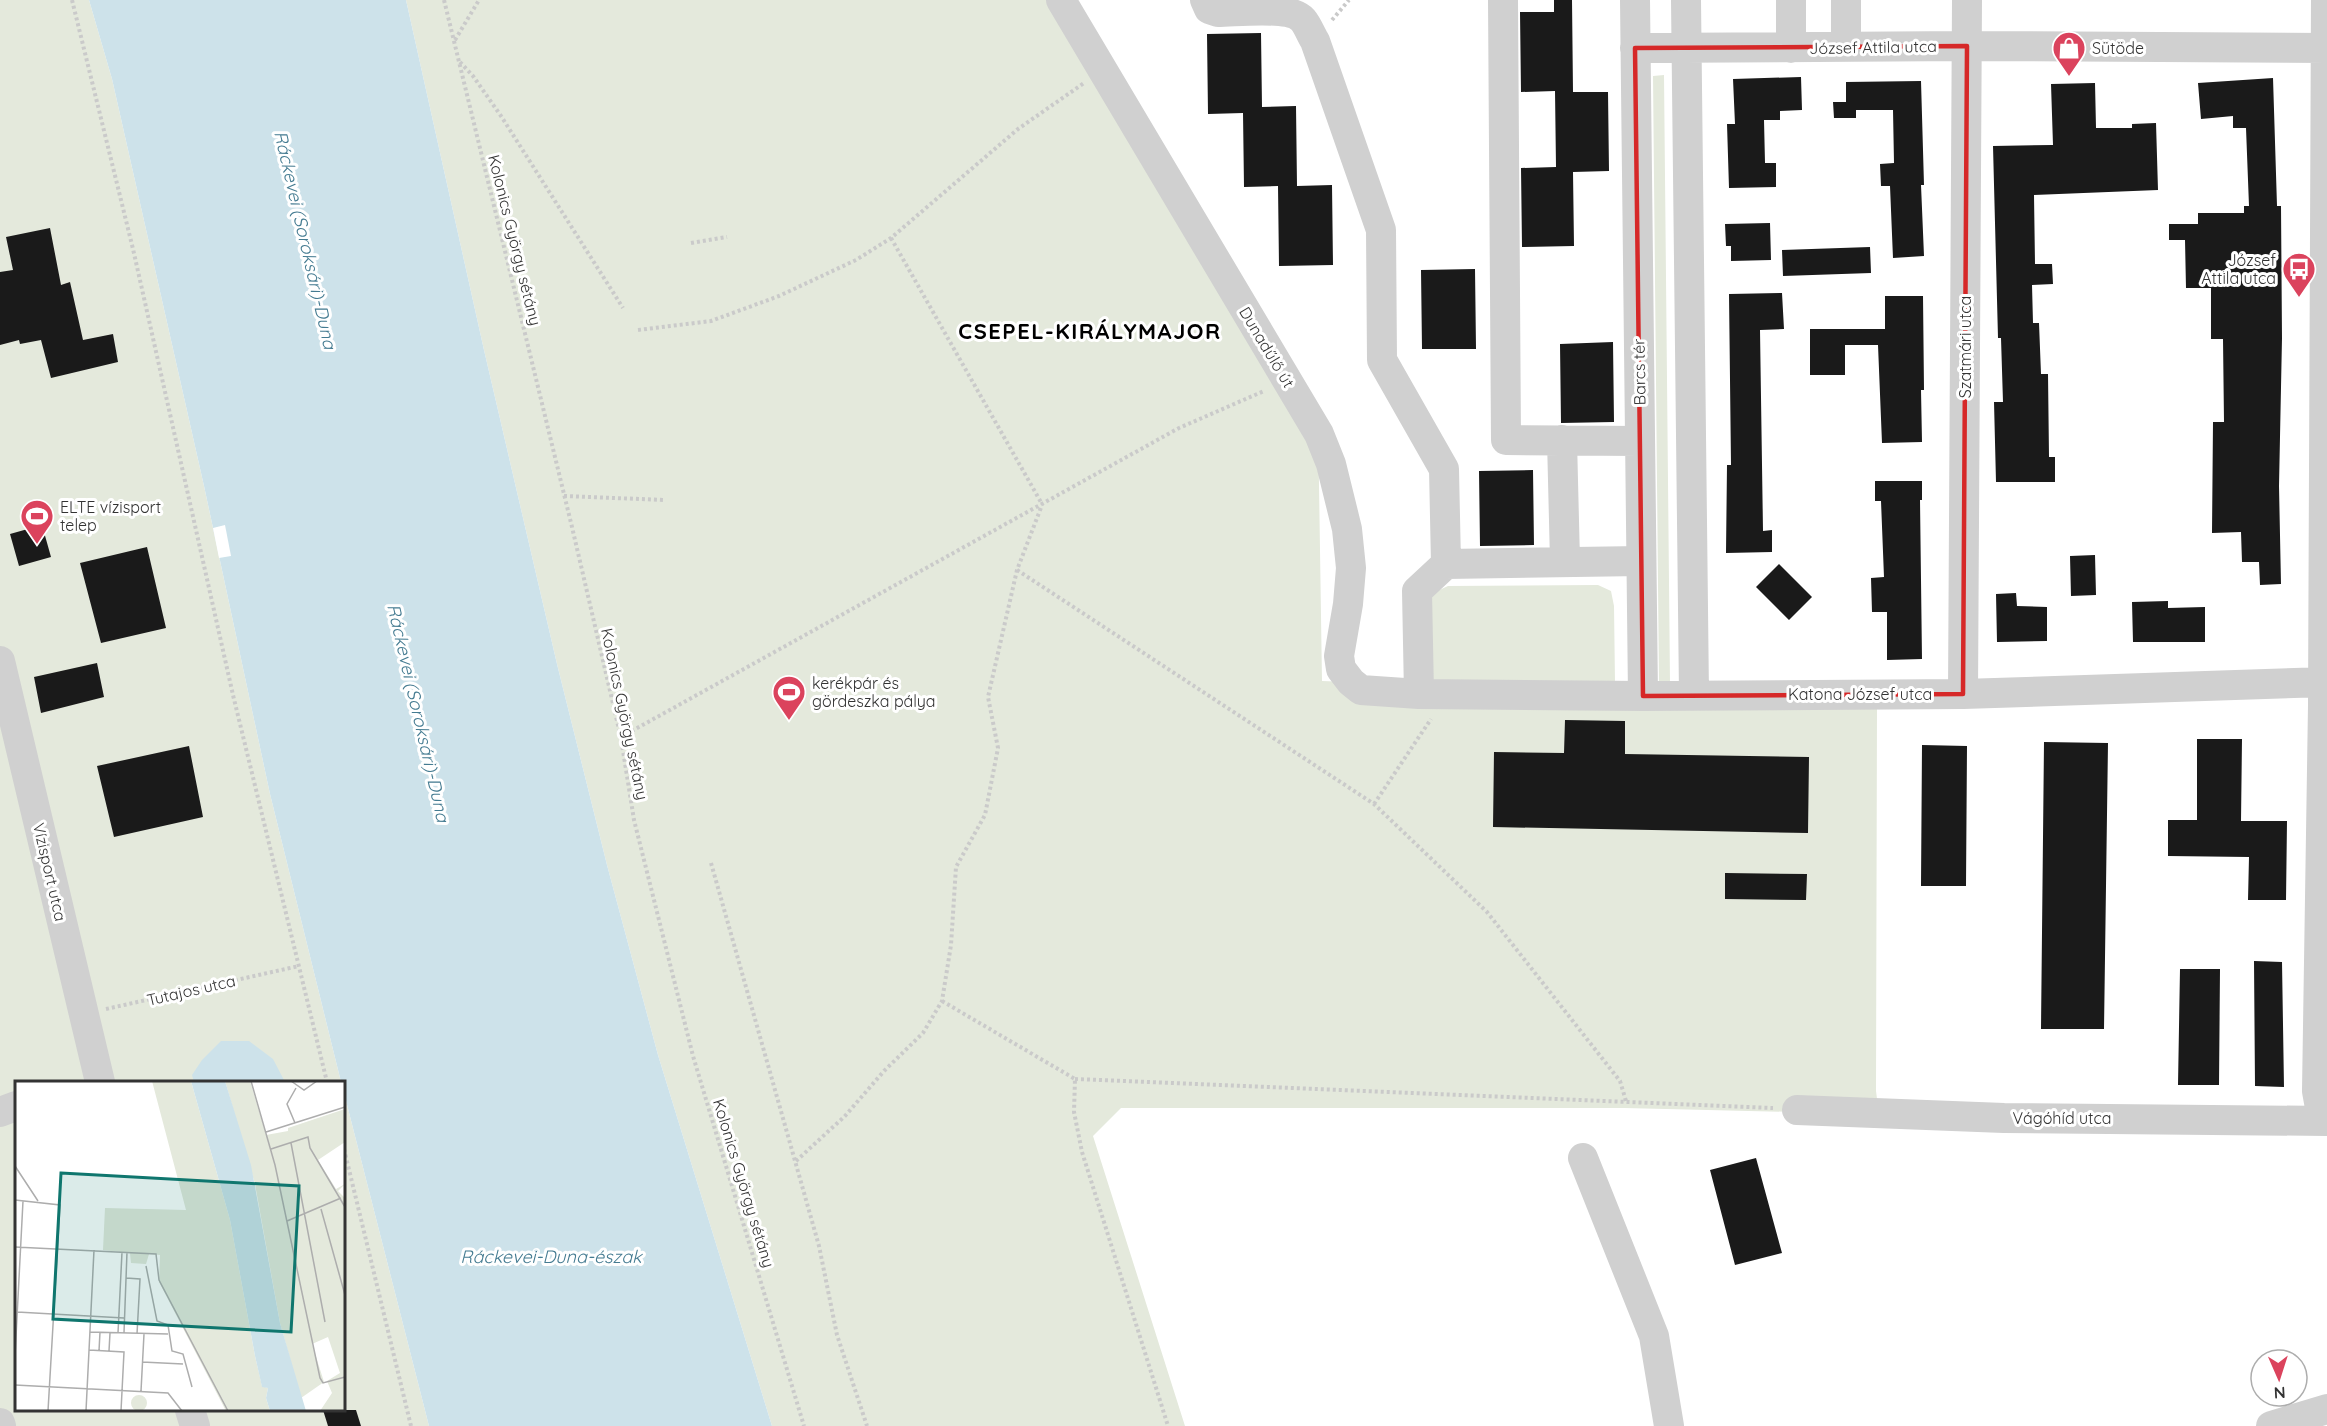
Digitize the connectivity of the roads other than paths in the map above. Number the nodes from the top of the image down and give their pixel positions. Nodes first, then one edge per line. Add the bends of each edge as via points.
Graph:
1 (1061, 0) edge
2 (1205, 0) edge
3 (1503, 0) edge
4 (1635, 0) edge
5 (1686, 0) edge
6 (1791, 0) edge
7 (1846, 0) edge
8 (1967, 0) edge
9 (2326, 0) edge
10 (1967, 46) junction
11 (1846, 47) junction
12 (1635, 48) junction
13 (1687, 48) junction
14 (1791, 48) junction
15 (2326, 48) edge
16 (1562, 440) junction
17 (1640, 441) junction
18 (1566, 561) junction
19 (1641, 561) junction
20 (1446, 564) junction
21 (0, 661) edge
22 (2325, 682) edge
23 (1407, 693) junction
24 (1963, 694) junction
25 (1694, 695) junction
26 (1643, 696) junction
27 (95, 1081) edge
28 (15, 1106) edge
29 (1797, 1110) road end
30 (0, 1112) edge
31 (2325, 1120) edge
32 (1583, 1158) dead end
33 (2327, 1408) edge
34 (190, 1411) edge
35 (195, 1426) edge
36 (1669, 1426) edge
37 (2271, 1426) edge

1 - 23 street, Dunadűlő út via 1286,379 1331,464 1347,529 1351,568 1341,669 1361,690
2 - 20 street via 1209,9 1218,12 1294,14 1303,20 1315,41 1381,230 1382,360 1444,469
3 - 16 street via 1506,440
4 - 12 street, Barcs tér
5 - 13 street
6 - 14 street
7 - 11 street
8 - 10 street, Szatmári utca
9 - 15 street
10 - 11 street, József Attila utca
10 - 15 street, József Attila utca
10 - 24 street, Szatmári utca
11 - 14 street, József Attila utca
12 - 13 street, József Attila utca
12 - 17 street, Barcs tér
13 - 14 street, József Attila utca
13 - 25 street
15 - 22 street
16 - 17 street
16 - 18 street
17 - 19 street, Barcs tér
18 - 19 street
18 - 20 street
19 - 26 street, Barcs tér
20 - 23 street via 1417,591
21 - 27 street, Vízisport utca via 84,1014
22 - 24 street, Katona József utca
22 - 31 street via 2317,1091
23 - 26 street, Katona József utca
24 - 25 street, Katona József utca
25 - 26 street, Katona József utca
28 - 30 street
29 - 31 street, Vágóhíd utca via 2004,1118
32 - 36 street via 1654,1336
33 - 37 street
34 - 35 street

